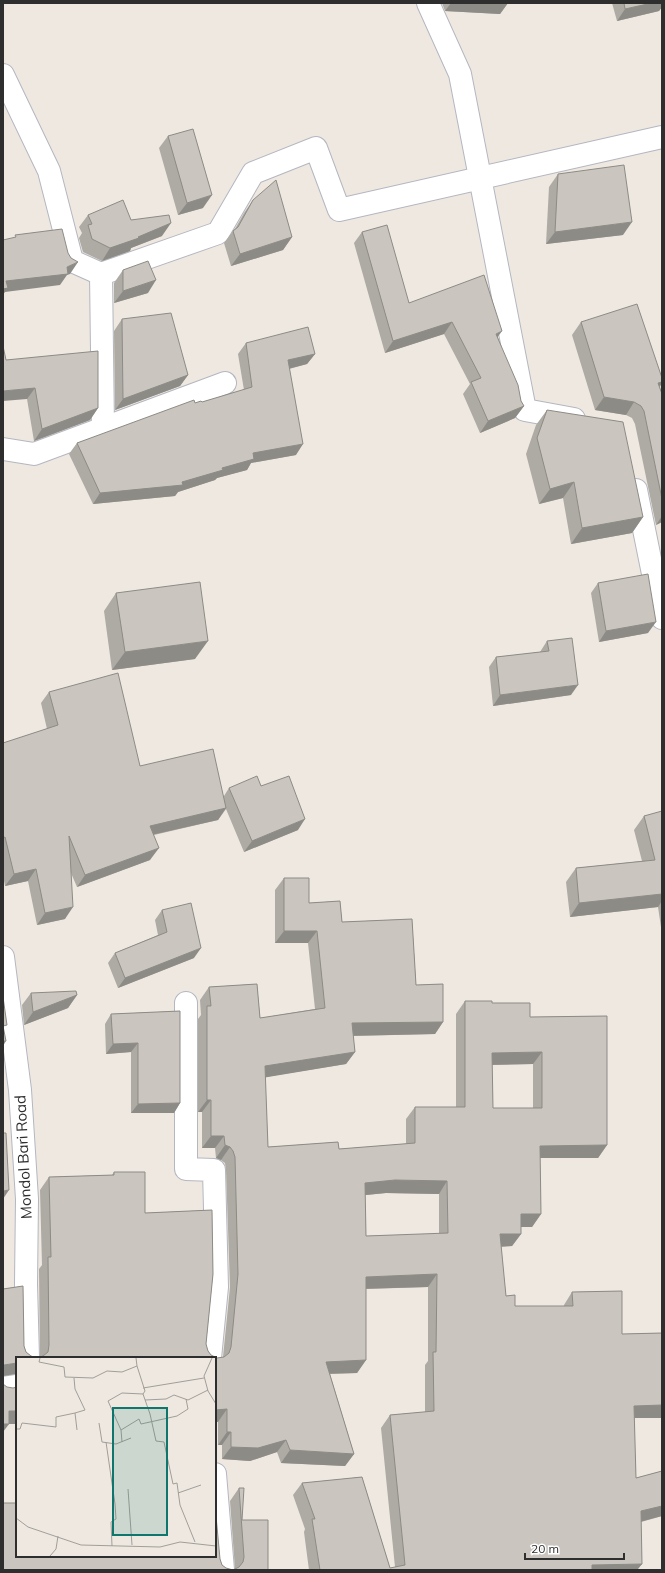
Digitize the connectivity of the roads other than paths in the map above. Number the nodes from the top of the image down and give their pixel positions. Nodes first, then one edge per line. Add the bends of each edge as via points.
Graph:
1 (428, 3) edge
2 (3, 75) edge
3 (662, 136) edge
4 (480, 178) junction
5 (101, 274) junction
6 (224, 383) dead end
7 (593, 422) edge
8 (103, 428) junction
9 (3, 449) edge
10 (633, 473) edge
11 (662, 618) edge
12 (3, 957) edge
13 (186, 1003) dead end
14 (28, 1357) edge
15 (210, 1357) edge
16 (16, 1386) edge
17 (3, 1388) edge
18 (216, 1486) edge
19 (223, 1570) edge

1 - 4 street via 460,74
2 - 5 street via 49,171 72,261
3 - 4 street
4 - 5 street via 339,210 316,148 253,172 218,233
4 - 7 street via 525,410
5 - 8 street
6 - 8 street
8 - 9 street via 34,454
10 - 11 street
12 - 14 street, Mondol Bari Road via 20,1090 27,1199
13 - 15 street via 186,1169 214,1170 217,1287
16 - 17 street
18 - 19 street

